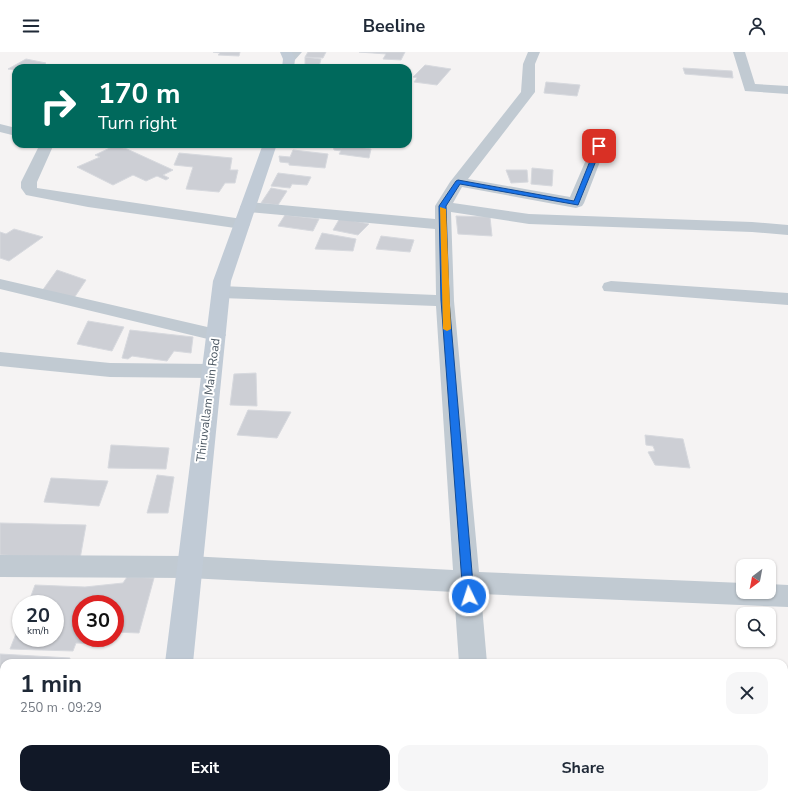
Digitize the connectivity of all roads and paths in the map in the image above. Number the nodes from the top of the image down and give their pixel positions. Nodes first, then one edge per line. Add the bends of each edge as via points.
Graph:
1 (534, 52) edge
2 (739, 52) edge
3 (788, 90) edge
4 (0, 128) edge
5 (12, 131) edge
6 (599, 146) dead end
7 (45, 148) edge
8 (269, 148) edge
9 (458, 182) junction
10 (443, 206) junction
11 (245, 216) junction
12 (443, 225) junction
13 (788, 230) edge
14 (0, 284) edge
15 (611, 287) dead end
16 (221, 292) junction
17 (788, 299) edge
18 (445, 300) junction
19 (216, 335) junction
20 (0, 359) edge
21 (212, 371) junction
22 (0, 566) edge
23 (189, 568) junction
24 (468, 582) junction
25 (788, 596) edge
26 (178, 659) edge
27 (474, 659) edge

1 - 9 street via 527,70 530,83 528,92
2 - 3 street via 750,88
4 - 5 street
6 - 9 street via 576,203
7 - 11 street via 29,182 32,192 88,202
8 - 11 main road, Thiruvallam Main Road
9 - 10 street
10 - 12 street
10 - 13 street via 529,219
11 - 12 street
11 - 16 main road, Thiruvallam Main Road via 222,282
12 - 18 street
14 - 19 street
15 - 17 street
16 - 18 street
16 - 19 main road, Thiruvallam Main Road
18 - 24 street
19 - 21 main road, Thiruvallam Main Road
20 - 21 street via 110,370
21 - 23 main road, Thiruvallam Main Road
22 - 23 street
23 - 24 street
23 - 26 main road, Thiruvallam Main Road
24 - 25 street
24 - 27 street

